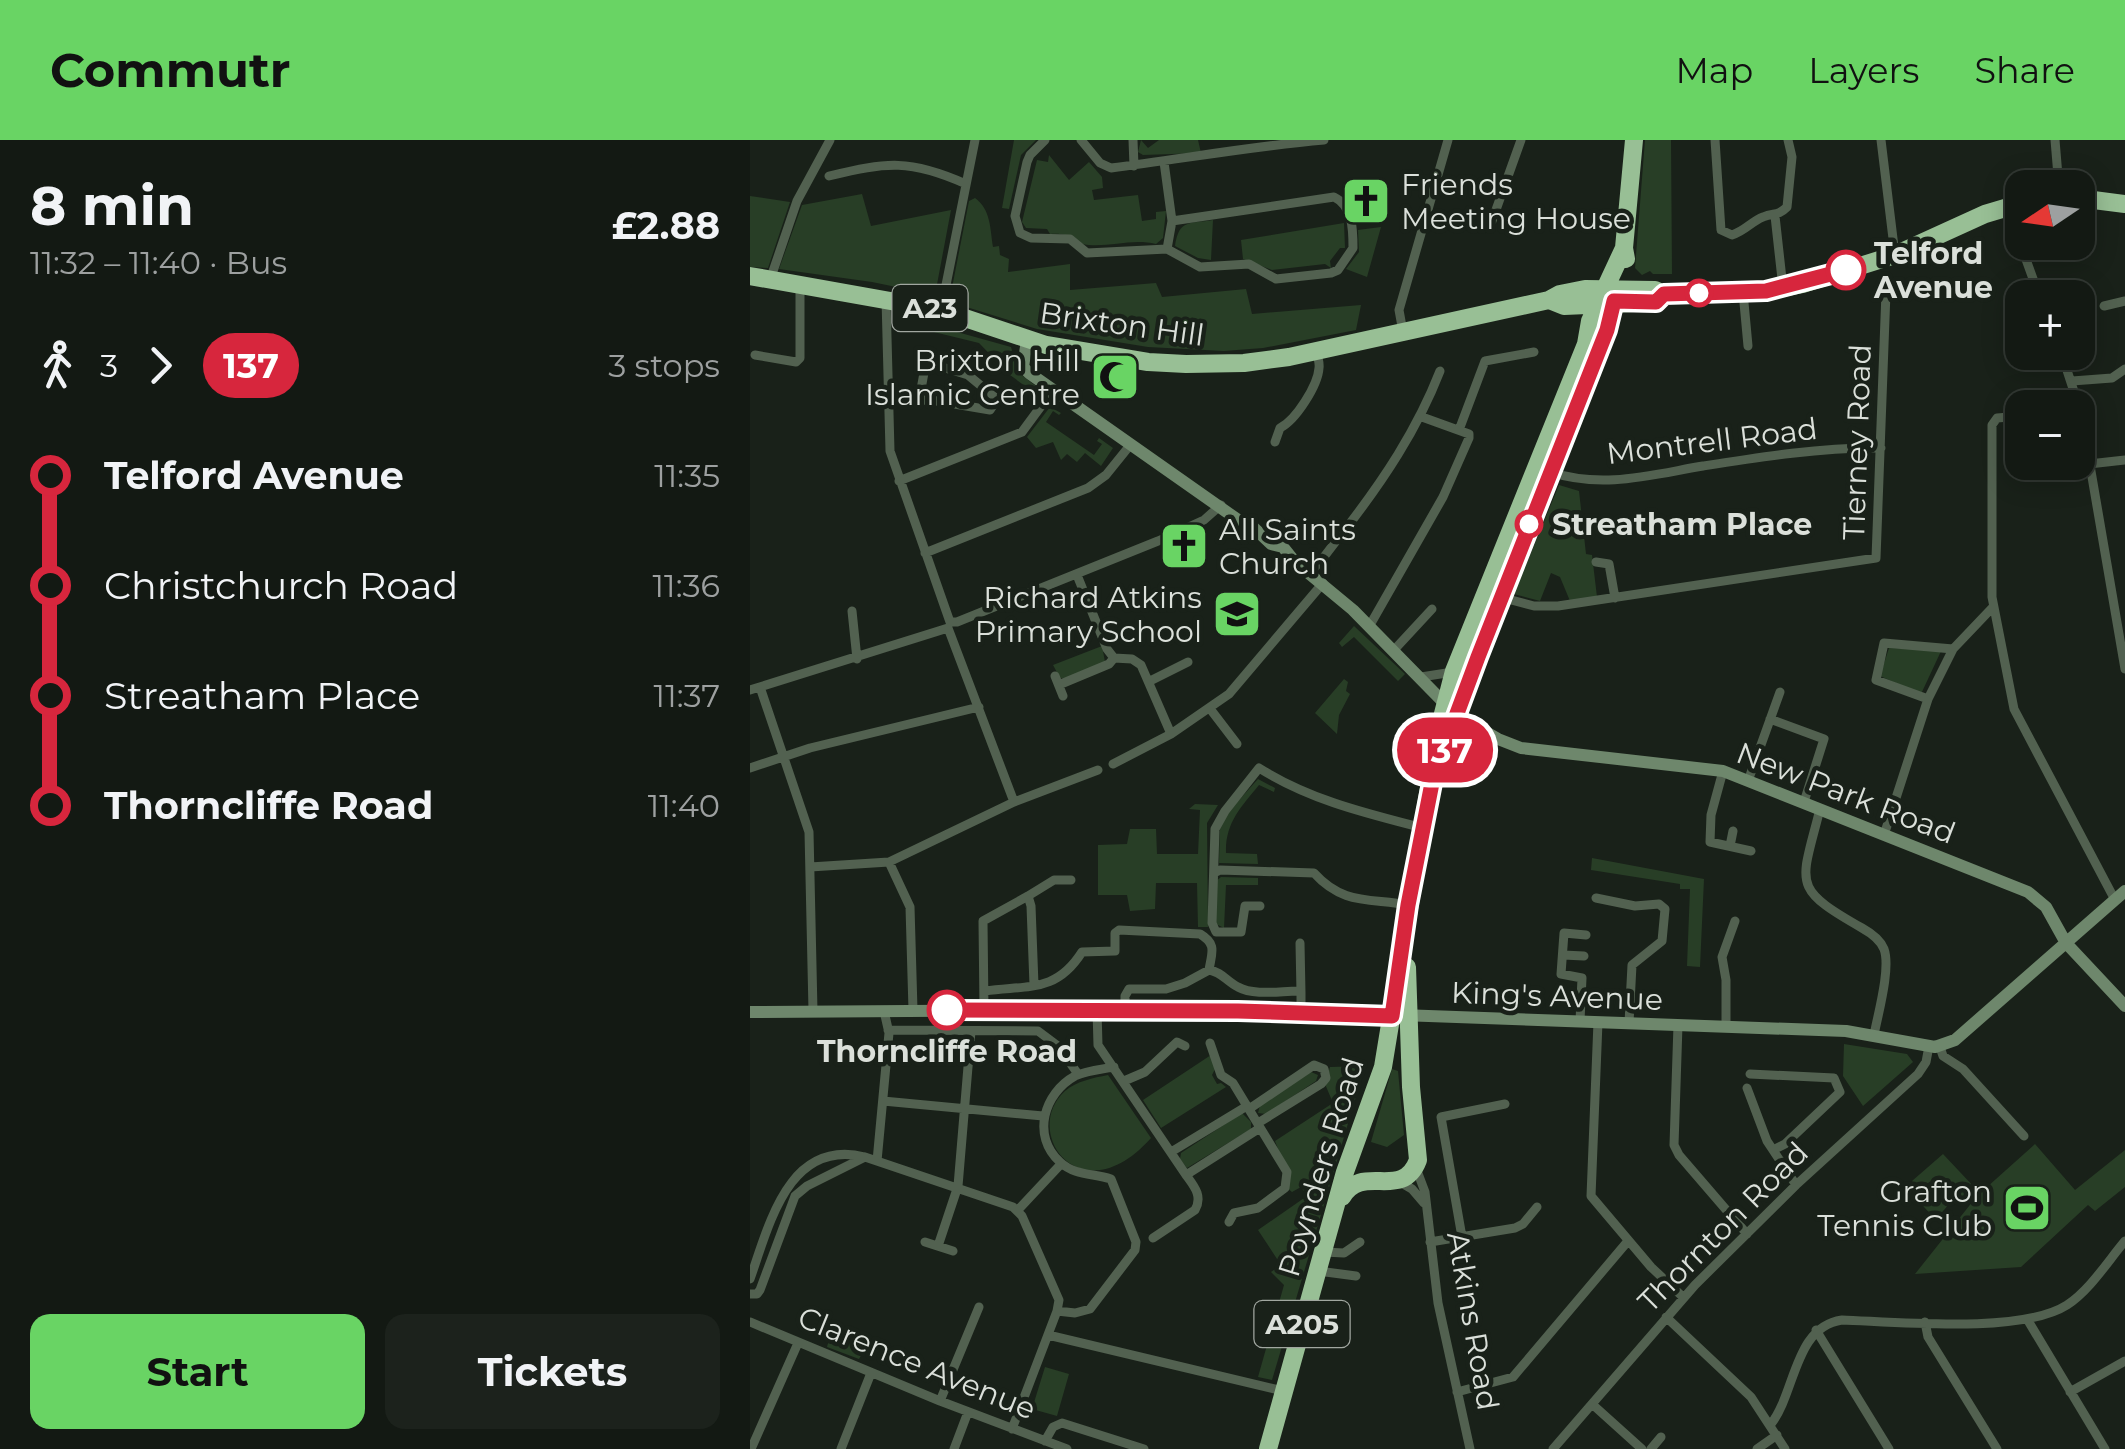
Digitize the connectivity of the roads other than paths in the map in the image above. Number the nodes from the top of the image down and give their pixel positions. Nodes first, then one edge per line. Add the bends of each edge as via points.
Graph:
1 (976, 140) edge
2 (1045, 140) edge
3 (1080, 140) edge
4 (1133, 140) edge
5 (1324, 140) edge
6 (1448, 140) edge
7 (1520, 140) edge
8 (1634, 140) edge
9 (1715, 140) edge
10 (1788, 140) edge
11 (1881, 140) edge
12 (2054, 140) edge
13 (829, 141) edge
14 (1266, 142) edge
15 (1164, 162) junction
16 (1134, 166) junction
17 (2057, 170) edge
18 (830, 176) dead end
19 (966, 184) junction
20 (2095, 200) edge
21 (2125, 204) edge
22 (2005, 209) edge
23 (1775, 216) junction
24 (1172, 221) junction
25 (1492, 222) dead end
26 (1167, 249) junction
27 (1895, 255) junction
28 (750, 276) edge
29 (770, 280) junction
30 (800, 284) junction
31 (1783, 288) junction
32 (1743, 292) junction
33 (1886, 292) dead end
34 (1609, 295) junction
35 (2125, 300) edge
36 (2104, 306) dead end
37 (886, 308) junction
38 (941, 310) junction
39 (1401, 324) junction
40 (1027, 340) junction
41 (1748, 346) dead end
42 (1316, 351) junction
43 (1534, 352) dead end
44 (755, 355) dead end
45 (2125, 369) edge
46 (1440, 370) dead end
47 (2068, 370) edge
48 (2072, 381) junction
49 (1053, 390) junction
50 (2074, 390) edge
51 (919, 400) junction
52 (886, 401) junction
53 (2005, 416) edge
54 (1422, 417) junction
55 (1459, 430) junction
56 (1275, 442) dead end
57 (1130, 444) junction
58 (1881, 448) junction
59 (2125, 460) edge
60 (2095, 463) edge
61 (1550, 472) junction
62 (2092, 480) edge
63 (900, 481) junction
64 (1221, 505) junction
65 (925, 554) junction
66 (1596, 562) dead end
67 (1309, 573) junction
68 (1077, 575) junction
69 (1323, 583) junction
70 (1493, 595) junction
71 (1615, 598) junction
72 (1993, 607) junction
73 (1432, 609) dead end
74 (852, 611) dead end
75 (950, 625) junction
76 (1370, 625) junction
77 (1953, 649) junction
78 (1394, 650) junction
79 (1114, 658) junction
80 (857, 659) junction
81 (1188, 662) dead end
82 (2125, 669) edge
83 (1454, 671) junction
84 (1421, 677) junction
85 (1150, 681) junction
86 (755, 688) edge
87 (1780, 692) dead end
88 (1063, 696) dead end
89 (1928, 699) junction
90 (979, 707) junction
91 (1211, 710) junction
92 (1449, 710) junction
93 (1770, 718) junction
94 (1171, 734) junction
95 (1237, 744) dead end
96 (782, 757) junction
97 (1113, 764) dead end
98 (750, 768) edge
99 (1098, 770) dead end
100 (1723, 772) junction
101 (1748, 781) junction
102 (1014, 802) junction
103 (1804, 802) junction
104 (1820, 809) junction
105 (1422, 828) junction
106 (1733, 831) dead end
107 (1884, 834) junction
108 (1730, 846) junction
109 (1751, 851) dead end
110 (889, 862) junction
111 (810, 867) junction
112 (1214, 873) junction
113 (1070, 880) dead end
114 (2120, 895) edge
115 (1028, 896) junction
116 (1596, 898) dead end
117 (1260, 906) dead end
118 (1407, 913) junction
119 (1735, 921) dead end
120 (1586, 935) dead end
121 (1300, 943) dead end
122 (2066, 943) junction
123 (1562, 955) junction
124 (1584, 956) dead end
125 (1209, 970) junction
126 (1034, 985) junction
127 (985, 990) junction
128 (1301, 993) junction
129 (2125, 1006) edge
130 (884, 1010) junction
131 (913, 1010) junction
132 (984, 1010) junction
133 (1097, 1010) junction
134 (1124, 1010) junction
135 (814, 1011) junction
136 (750, 1012) edge
137 (1301, 1012) junction
138 (1400, 1016) junction
139 (1580, 1022) junction
140 (1598, 1022) junction
141 (1629, 1023) junction
142 (1678, 1025) junction
143 (1726, 1026) junction
144 (888, 1030) junction
145 (971, 1031) junction
146 (1874, 1034) junction
147 (1210, 1043) dead end
148 (1186, 1046) dead end
149 (1935, 1046) junction
150 (1114, 1066) junction
151 (1078, 1074) junction
152 (1750, 1074) dead end
153 (1124, 1081) junction
154 (1747, 1088) dead end
155 (883, 1101) junction
156 (1505, 1104) dead end
157 (1248, 1108) junction
158 (965, 1109) junction
159 (1043, 1116) junction
160 (1259, 1126) junction
161 (2024, 1136) dead end
162 (1773, 1150) junction
163 (1171, 1152) junction
164 (1354, 1152) junction
165 (865, 1157) junction
166 (876, 1161) junction
167 (1061, 1164) junction
168 (1416, 1167) junction
169 (1186, 1175) junction
170 (1387, 1181) junction
171 (1796, 1185) junction
172 (958, 1186) junction
173 (1339, 1199) junction
174 (1424, 1202) junction
175 (1536, 1207) dead end
176 (1018, 1210) junction
177 (1229, 1222) dead end
178 (1747, 1234) junction
179 (1462, 1236) junction
180 (1153, 1238) dead end
181 (1628, 1241) junction
182 (2125, 1241) edge
183 (925, 1242) dead end
184 (1360, 1242) dead end
185 (1430, 1242) junction
186 (938, 1246) junction
187 (953, 1251) dead end
188 (1324, 1252) junction
189 (1318, 1272) junction
190 (1356, 1276) dead end
191 (750, 1279) edge
192 (750, 1294) edge
193 (1684, 1298) junction
194 (979, 1307) dead end
195 (1057, 1311) junction
196 (1666, 1317) junction
197 (2027, 1318) junction
198 (750, 1322) edge
199 (1924, 1322) junction
200 (1816, 1330) junction
201 (1048, 1336) junction
202 (798, 1343) junction
203 (2125, 1361) edge
204 (870, 1373) junction
205 (1283, 1391) junction
206 (1457, 1392) junction
207 (2070, 1392) junction
208 (940, 1401) junction
209 (1592, 1404) junction
210 (968, 1412) junction
211 (1771, 1424) junction
212 (1012, 1429) junction
213 (1777, 1435) junction
214 (1661, 1437) dead end
215 (1045, 1441) junction
216 (1147, 1448) edge
217 (751, 1449) edge
218 (841, 1449) edge
219 (954, 1449) edge
220 (1067, 1449) edge
221 (1268, 1449) edge
222 (1470, 1449) edge
223 (1553, 1449) edge
224 (1642, 1449) edge
225 (1651, 1449) edge
226 (1757, 1449) edge
227 (1785, 1449) edge
228 (1890, 1449) edge
229 (1997, 1449) edge
230 (2104, 1449) edge

1 - 19 street
2 - 26 street via 1027,162 1015,216 1020,234 1070,239 1087,254
3 - 16 street via 1103,166
4 - 16 street
5 - 14 street
6 - 39 street
7 - 25 street
8 - 34 highway, A205 via 1624,248
9 - 23 street via 1721,230 1739,233
10 - 23 street via 1787,207
11 - 27 street
12 - 17 street
13 - 29 street via 797,202
14 - 15 street
15 - 16 street
15 - 24 street
18 - 19 street via 897,163
19 - 38 street
20 - 21 highway
22 - 27 highway, A23
23 - 31 street
24 - 26 street
24 - 26 street via 1334,197 1348,210 1353,248 1331,274 1282,280 1244,263 1200,267
27 - 31 highway, A23
28 - 29 highway, Brixton Hill / A23
29 - 30 highway, Brixton Hill / A23
30 - 37 highway, Brixton Hill / A23
30 - 44 street via 800,358
31 - 32 highway, A23
32 - 34 highway, A23 via 1664,294 1656,302
32 - 41 street
33 - 58 street, Tierney Road
34 - 39 highway, Brixton Hill / A23 via 1570,291
34 - 61 highway, A205 via 1607,330
34 - 70 highway, A205
35 - 36 street
37 - 38 highway, Brixton Hill / A23
37 - 52 street
38 - 40 highway, Brixton Hill / A23
39 - 42 highway, Brixton Hill / A23
40 - 42 highway, Brixton Hill / A23 via 1186,364
40 - 49 main road, New Park Road via 1023,367
42 - 56 street via 1320,368 1307,398
43 - 55 street via 1486,361
45 - 48 street via 2112,378
46 - 54 street
47 - 48 street
48 - 50 street
49 - 57 main road, New Park Road
49 - 63 street via 1022,432
51 - 51 street via 990,410 997,399 968,375 926,362
51 - 52 street
52 - 63 street
53 - 72 street via 1992,425
54 - 55 street
54 - 67 street
55 - 76 street via 1470,438 1443,498
57 - 64 main road, New Park Road
57 - 65 street via 1088,488
58 - 61 street, Montrell Road via 1731,462 1618,482
58 - 71 street, Tierney Road via 1874,559
59 - 60 street
61 - 70 highway, A205
62 - 82 street
63 - 65 street
64 - 67 main road, New Park Road
64 - 68 street via 1204,520
65 - 75 street
66 - 71 street via 1609,564
67 - 69 main road, New Park Road
68 - 75 street
68 - 79 street
69 - 76 main road, New Park Road
69 - 91 street
70 - 71 street, Tierney Road via 1544,607
70 - 83 highway, A205
70 - 92 highway, A205
72 - 77 street
72 - 114 street via 2017,717
73 - 78 street
74 - 80 street
75 - 80 street
75 - 90 street
76 - 78 main road, New Park Road
77 - 89 street
77 - 89 street via 1884,644 1876,680
78 - 84 main road, New Park Road
79 - 85 street via 1138,662
79 - 88 street via 1058,680
80 - 86 street
81 - 85 street
83 - 84 street
83 - 92 highway, A205
84 - 92 main road, New Park Road
85 - 94 street
86 - 96 street
87 - 93 street
89 - 107 street
90 - 96 street
90 - 102 street
91 - 94 street
91 - 95 street
92 - 100 main road, New Park Road via 1521,748
92 - 105 highway, Atkins Road / A205
93 - 101 street
93 - 103 street via 1824,739
94 - 97 street
96 - 98 street
96 - 111 street via 809,832
99 - 102 street
100 - 101 main road, New Park Road
100 - 108 street via 1710,840
101 - 103 main road, New Park Road
102 - 110 street
103 - 104 main road, New Park Road
104 - 107 main road, New Park Road
104 - 146 street via 1808,886 1816,900 1871,933 1885,951
105 - 112 street via 1351,810 1260,768 1218,820
105 - 118 highway, Atkins Road / A205
106 - 108 street
107 - 122 main road, New Park Road via 2036,897
108 - 109 street
110 - 111 street
110 - 131 street via 910,907
111 - 135 street
112 - 117 street via 1216,932 1240,932 1245,906
112 - 118 street via 1314,873 1345,897
113 - 115 street via 1054,880
114 - 122 main road
115 - 126 street
115 - 127 street via 983,921
116 - 141 street via 1666,908 1662,941 1632,965
118 - 138 highway, Atkins Road / A205
119 - 143 street via 1722,956
120 - 123 street via 1564,933
121 - 128 street
122 - 129 main road, New Park Road
122 - 149 main road via 1955,1040
123 - 124 street
123 - 139 street via 1561,974 1582,978
125 - 126 street via 1210,940 1200,934 1119,930 1115,951 1082,952 1059,979
125 - 128 street via 1250,991
125 - 134 street via 1176,986 1130,989
126 - 127 street
127 - 132 street
128 - 137 street
130 - 131 main road, King's Avenue
130 - 135 main road, King's Avenue
130 - 144 street
131 - 132 main road, King's Avenue
132 - 133 main road, King's Avenue
133 - 134 main road, King's Avenue
133 - 150 street via 1098,1045
134 - 137 main road, King's Avenue
135 - 136 main road, King's Avenue
137 - 138 main road, King's Avenue
138 - 139 main road, King's Avenue
138 - 164 highway, Poynders Road / A205
138 - 168 highway, Atkins Road / A205
139 - 140 main road, King's Avenue
140 - 141 main road, King's Avenue
140 - 181 street via 1590,1196
141 - 142 main road, King's Avenue
142 - 143 main road, King's Avenue
142 - 178 street via 1674,1145
143 - 146 main road, King's Avenue
144 - 145 street
144 - 155 street
145 - 151 street via 1038,1031
145 - 158 street
146 - 149 main road, King's Avenue
147 - 157 street via 1221,1076
148 - 153 street via 1177,1042 1146,1072
149 - 161 street
149 - 171 street, Thornton Road via 1918,1074
150 - 151 street
150 - 153 street
151 - 159 street via 1056,1090
152 - 162 street via 1834,1078 1840,1086 1836,1098
153 - 163 street
154 - 162 street
155 - 158 street
155 - 166 street
156 - 179 street via 1441,1118
157 - 160 street
157 - 160 street via 1314,1065 1324,1069 1321,1084
157 - 163 street
158 - 159 street
158 - 172 street
159 - 167 street via 1044,1135
160 - 169 street
160 - 177 street via 1287,1172 1285,1188 1258,1208 1234,1213
162 - 171 street
163 - 169 street
164 - 170 highway via 1367,1175
164 - 173 highway, Poynders Road / A205
165 - 166 street
165 - 191 street via 831,1157 792,1180
165 - 192 street via 795,1196 760,1290
166 - 172 street
167 - 176 street
167 - 195 street via 1111,1180 1136,1250 1090,1308
168 - 170 highway via 1406,1178
168 - 174 street, Atkins Road
169 - 180 street via 1197,1191 1195,1210
170 - 173 highway via 1355,1182
170 - 174 street, Atkins Road via 1412,1189
171 - 178 street, Thornton Road
172 - 176 street
172 - 186 street
173 - 188 highway, Poynders Road / A205
174 - 185 street, Atkins Road
175 - 179 street via 1519,1227
176 - 195 street
178 - 193 street, Thornton Road
179 - 185 street
181 - 193 street
181 - 206 street via 1513,1377
182 - 197 street via 2071,1302
183 - 186 street
184 - 188 street via 1344,1254
185 - 206 street, Atkins Road
186 - 187 street
188 - 189 highway, Poynders Road / A205
189 - 190 street
189 - 205 highway, Poynders Road / A205
193 - 196 street, Thornton Road
194 - 208 street
195 - 201 street
196 - 209 street, Thornton Road
196 - 211 street
197 - 199 street
197 - 207 street
198 - 202 street, Clarence Avenue
199 - 200 street via 1842,1320
199 - 229 street
200 - 211 street
200 - 228 street
201 - 205 street
201 - 212 street
202 - 204 street, Clarence Avenue
202 - 217 street
203 - 207 street
204 - 208 street, Clarence Avenue
204 - 218 street
205 - 221 highway, Poynders Road / A205
206 - 222 street, Atkins Road
207 - 230 street
208 - 210 street, Clarence Avenue
209 - 223 street, Thornton Road
209 - 224 street
210 - 212 street, Clarence Avenue
210 - 219 street
211 - 213 street
212 - 215 street, Clarence Avenue
213 - 226 street
213 - 227 street
214 - 225 street
215 - 216 street via 1062,1424
215 - 220 street, Clarence Avenue

